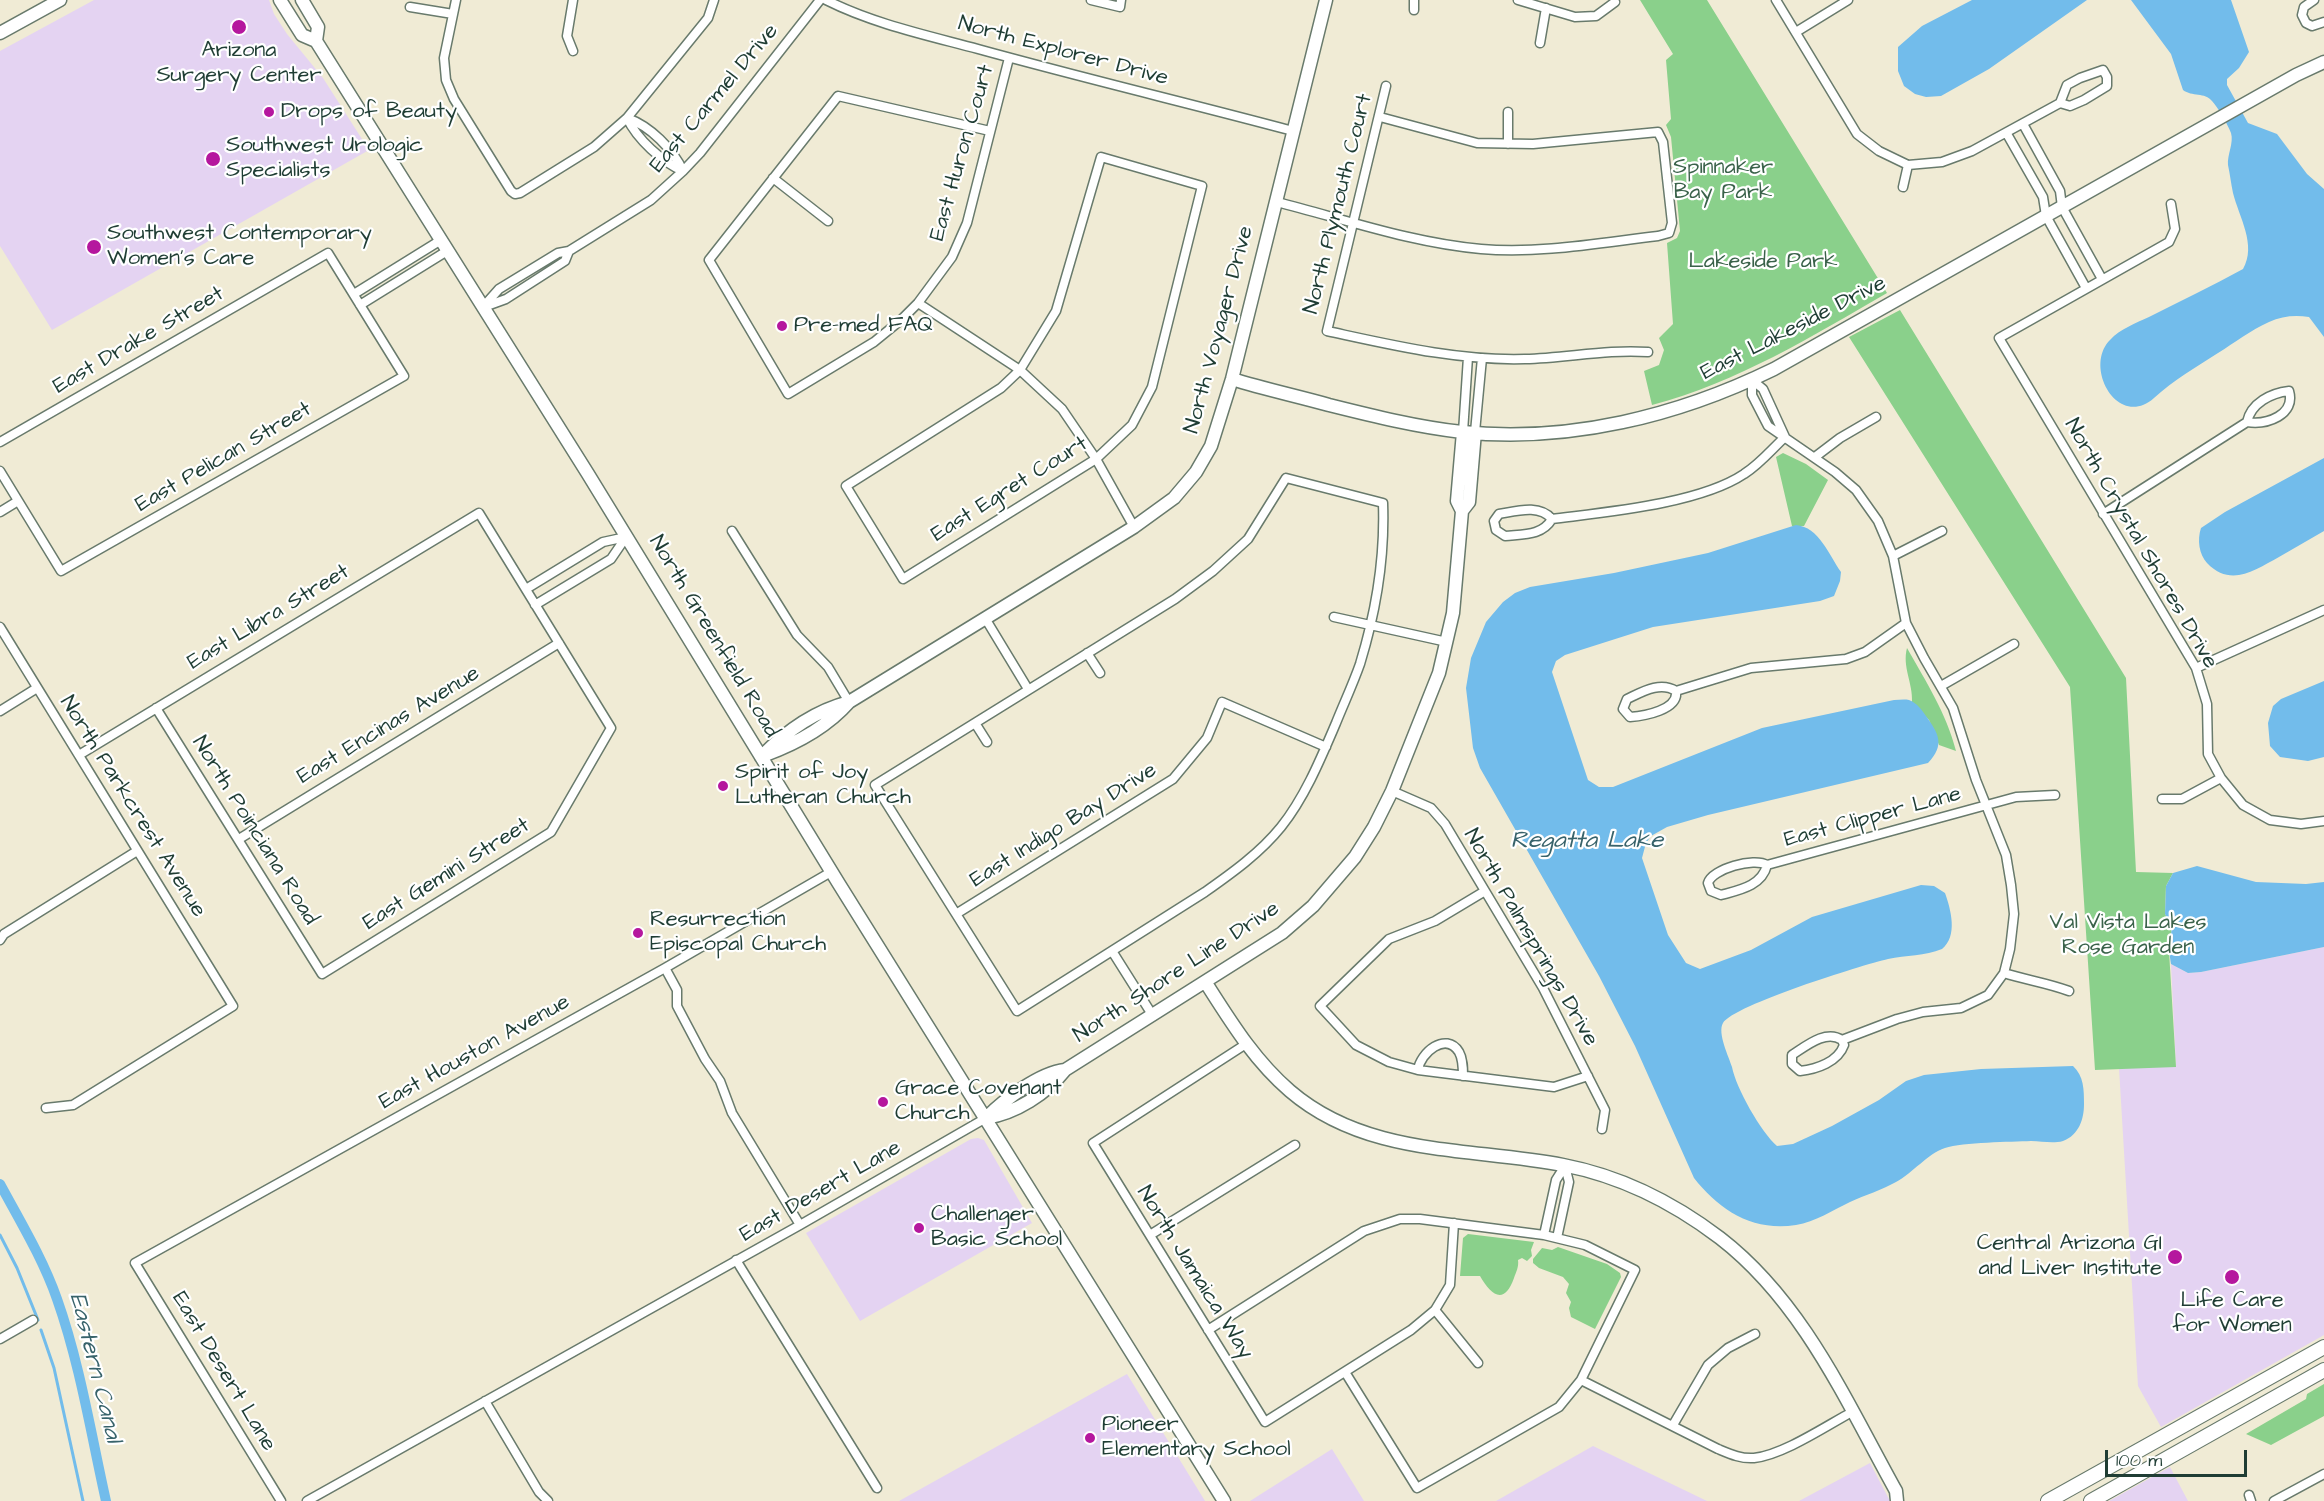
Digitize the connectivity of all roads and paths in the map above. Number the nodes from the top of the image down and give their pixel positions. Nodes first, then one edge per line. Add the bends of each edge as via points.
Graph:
1 (60, 0) edge
2 (280, 0) edge
3 (302, 0) edge
4 (456, 0) edge
5 (573, 0) edge
6 (820, 0) edge
7 (826, 0) edge
8 (1091, 0) edge
9 (1326, 0) edge
10 (1414, 0) edge
11 (1519, 0) edge
12 (1776, 0) edge
13 (1848, 0) edge
14 (2314, 0) edge
15 (714, 2) edge
16 (1616, 2) dead end
17 (1120, 3) edge
18 (410, 7) dead end
19 (1546, 8) junction
20 (1414, 10) dead end
21 (453, 14) junction
22 (2324, 22) edge
23 (1796, 32) junction
24 (0, 33) edge
25 (316, 41) junction
26 (1540, 43) dead end
27 (573, 51) dead end
28 (1009, 58) junction
29 (2324, 62) edge
30 (1386, 86) dead end
31 (2060, 103) junction
32 (1508, 112) dead end
33 (1380, 117) junction
34 (627, 118) junction
35 (2023, 124) junction
36 (990, 131) junction
37 (1293, 131) junction
38 (2007, 134) junction
39 (1508, 144) junction
40 (1908, 165) junction
41 (683, 171) junction
42 (773, 178) junction
43 (1903, 187) dead end
44 (1277, 202) junction
45 (2171, 204) dead end
46 (2062, 207) junction
47 (2046, 216) junction
48 (828, 221) dead end
49 (1353, 222) junction
50 (444, 245) junction
51 (2102, 279) junction
52 (2086, 288) junction
53 (354, 294) junction
54 (918, 303) junction
55 (360, 305) junction
56 (483, 307) junction
57 (1648, 352) dead end
58 (1468, 357) junction
59 (1482, 358) junction
60 (1020, 370) junction
61 (1232, 379) junction
62 (1752, 380) junction
63 (1876, 417) dead end
64 (2247, 422) junction
65 (1469, 432) junction
66 (1785, 437) junction
67 (0, 442) edge
68 (1815, 458) junction
69 (1096, 459) junction
70 (0, 471) edge
71 (18, 501) junction
72 (0, 512) edge
73 (2103, 514) junction
74 (1552, 519) junction
75 (1134, 527) junction
76 (732, 531) dead end
77 (1942, 531) dead end
78 (627, 537) junction
79 (1893, 556) junction
80 (526, 589) junction
81 (535, 605) junction
82 (2324, 610) edge
83 (1334, 617) dead end
84 (985, 618) junction
85 (1906, 623) junction
86 (1370, 624) junction
87 (0, 627) edge
88 (1447, 642) junction
89 (559, 644) junction
90 (2014, 645) dead end
91 (1087, 653) junction
92 (2196, 668) junction
93 (1100, 673) dead end
94 (1941, 686) junction
95 (37, 688) junction
96 (1028, 689) junction
97 (1676, 691) junction
98 (849, 702) junction
99 (156, 708) junction
100 (0, 711) edge
101 (975, 723) junction
102 (987, 742) dead end
103 (1326, 747) junction
104 (79, 755) junction
105 (761, 757) junction
106 (2221, 778) junction
107 (1392, 791) junction
108 (2055, 795) dead end
109 (2162, 800) dead end
110 (1988, 806) junction
111 (2324, 821) edge
112 (239, 839) junction
113 (138, 851) junction
114 (1767, 865) junction
115 (831, 872) junction
116 (1485, 891) junction
117 (956, 914) junction
118 (0, 940) edge
119 (1112, 951) junction
120 (665, 968) junction
121 (2004, 973) junction
122 (322, 974) joint
123 (1206, 983) junction
124 (2069, 991) dead end
125 (1153, 1016) junction
126 (1842, 1040) junction
127 (1246, 1044) junction
128 (1418, 1070) junction
129 (1463, 1076) junction
130 (1588, 1076) junction
131 (46, 1108) dead end
132 (986, 1118) junction
133 (1602, 1129) dead end
134 (1294, 1145) dead end
135 (1564, 1166) junction
136 (1454, 1222) junction
137 (800, 1225) junction
138 (1150, 1235) junction
139 (1544, 1235) junction
140 (1557, 1238) junction
141 (736, 1260) junction
142 (135, 1263) joint
143 (1435, 1310) junction
144 (33, 1320) dead end
145 (1208, 1330) junction
146 (1755, 1334) dead end
147 (0, 1339) edge
148 (2324, 1347) edge
149 (1478, 1363) dead end
150 (2324, 1370) edge
151 (1345, 1372) junction
152 (1581, 1380) junction
153 (485, 1401) junction
154 (1852, 1412) junction
155 (1674, 1425) junction
156 (2324, 1474) edge
157 (2085, 1480) junction
158 (877, 1488) dead end
159 (1896, 1496) edge
160 (2093, 1500) edge
161 (281, 1501) edge
162 (307, 1501) edge
163 (548, 1501) edge
164 (1224, 1501) edge
165 (1907, 1501) edge
166 (2048, 1501) edge
167 (2274, 1501) edge

1 - 24 street
2 - 25 street, North Greenfield Road via 302,35
3 - 25 street, North Greenfield Road via 318,27
4 - 21 street
5 - 27 street via 567,36
6 - 41 street, East Carmel Drive
7 - 28 street, North Explorer Drive via 857,16
8 - 17 street
9 - 37 street, North Voyager Drive
10 - 20 street
11 - 19 street
12 - 23 street
13 - 23 street
14 - 22 street via 2301,15 2312,26
15 - 34 street via 708,18
16 - 19 street via 1596,16 1575,17
18 - 21 street
19 - 26 street
21 - 34 street via 444,58 449,89 515,194 594,147
23 - 40 street via 1857,134
25 - 50 street, North Greenfield Road
28 - 36 street, East Huron Court
28 - 37 street, North Explorer Drive
29 - 46 street, East Lakeside Drive
30 - 33 street, North Plymouth Court
31 - 31 street via 2070,106 2107,86 2103,70 2067,85
31 - 35 street
32 - 39 street
33 - 39 street via 1477,143
33 - 49 street, North Plymouth Court
34 - 41 street via 632,129 671,166
35 - 38 street
35 - 46 street via 2060,191
36 - 42 street via 838,96
36 - 54 street, East Huron Court via 967,223 952,257
37 - 44 street, North Voyager Drive
38 - 40 street via 1942,162
38 - 47 street via 2043,197
39 - 49 street via 1658,132 1663,142 1671,212 1669,233 1529,250 1480,249 1418,239
40 - 43 street
41 - 56 street, East Carmel Drive via 651,200 569,251 565,261 506,299
42 - 48 street
42 - 54 street, East Huron Court via 709,260 789,394 874,342
44 - 49 street
44 - 61 street, North Voyager Drive
45 - 51 street via 2175,229 2169,242
46 - 47 street, East Lakeside Drive
46 - 51 street
47 - 52 street
47 - 62 street, East Lakeside Drive
49 - 58 street, North Plymouth Court via 1327,331 1418,351
50 - 53 street
50 - 55 street
50 - 56 street, North Greenfield Road
51 - 52 street
52 - 73 street, North Crystal Shores Drive via 1999,338
53 - 55 street
53 - 67 street, East Drake Street via 328,253
54 - 60 street
55 - 71 street, East Pelican Street via 404,376 61,571
56 - 78 street, North Greenfield Road
57 - 59 street
58 - 59 street
58 - 65 street
59 - 65 street
60 - 69 street via 1062,409
60 - 69 street, East Egret Court via 1001,388 846,486 903,579
60 - 69 street, East Egret Court via 1056,311 1101,157 1202,186 1152,387 1132,425
61 - 65 street, East Lakeside Drive via 1379,417
61 - 75 street, North Voyager Drive via 1211,446 1196,472 1174,498
62 - 65 street, East Lakeside Drive via 1694,404 1611,424 1555,432
62 - 66 street via 1752,395 1764,420
63 - 68 street
64 - 64 street via 2270,421 2289,408 2289,391 2277,392 2261,401 2249,412
64 - 73 street
65 - 88 street, North Shore Line Drive via 1457,501 1462,511
66 - 68 street
66 - 74 street via 1743,475 1719,486 1632,509
68 - 79 street via 1856,490 1878,521
69 - 75 street
70 - 71 street
71 - 72 street
73 - 92 street, North Crystal Shores Drive
74 - 74 street via 1536,509 1499,514 1494,521 1496,530 1505,536 1540,532
75 - 84 street, North Voyager Drive
76 - 98 street via 797,635 828,667
77 - 79 street
78 - 80 street via 603,542
78 - 81 street via 611,559
78 - 105 street, North Greenfield Road
79 - 85 street
80 - 81 street
80 - 99 street, East Libra Street via 479,513
81 - 89 street
82 - 92 street
83 - 86 street
84 - 96 street
84 - 98 street, North Voyager Drive
85 - 94 street
85 - 97 street via 1865,652 1846,658 1751,668
86 - 88 street
86 - 91 street via 1383,551 1383,503 1286,478 1248,539 1214,571
86 - 103 street via 1360,663
87 - 95 street, North Parkcrest Avenue
88 - 107 street, North Shore Line Drive via 1432,694
89 - 112 street, East Encinas Avenue
89 - 122 street, East Gemini Street via 611,728 551,832
90 - 94 street
91 - 93 street
91 - 96 street
92 - 106 street, North Crystal Shores Drive via 2207,704 2208,754
94 - 110 street via 1953,708
95 - 100 street
95 - 104 street, North Parkcrest Avenue
96 - 101 street
97 - 97 street via 1659,687 1627,699 1623,709 1630,717 1640,717 1673,703
98 - 105 street, North Voyager Drive via 835,718 787,747
99 - 104 street, East Libra Street
99 - 112 street, North Poinciana Road
101 - 102 street
101 - 117 street via 875,785
103 - 117 street, East Indigo Bay Drive via 1222,702 1207,738 1173,779
103 - 119 street via 1300,798 1260,849 1205,892
104 - 113 street, North Parkcrest Avenue
105 - 115 street, North Greenfield Road
106 - 109 street via 2182,799
106 - 111 street, North Crystal Shores Drive via 2243,805 2270,820 2301,824
107 - 116 street, North Palmsprings Drive via 1420,802 1439,816
107 - 123 street, North Shore Line Drive via 1355,857 1313,906 1282,933
108 - 110 street, East Clipper Lane via 2016,797
110 - 114 street, East Clipper Lane
110 - 121 street via 2006,855 2014,914
112 - 122 street, North Poinciana Road
113 - 118 street
113 - 131 street, North Parkcrest Avenue via 233,1006 73,1105
114 - 114 street, East Clipper Lane via 1752,861 1714,874 1708,883 1711,891 1720,895 1755,883 1765,874
115 - 120 street, East Houston Avenue
115 - 132 street, North Greenfield Road
116 - 128 street via 1435,921 1389,939 1320,1006 1356,1045 1389,1062
116 - 130 street, North Palmsprings Drive via 1543,988
117 - 119 street via 1017,1011
119 - 125 street
120 - 137 street via 677,990 677,1006 720,1081 732,1113
120 - 142 street, East Houston Avenue
121 - 124 street
121 - 126 street via 1988,995 1972,1004 1897,1019
123 - 125 street, North Shore Line Drive
123 - 127 street
125 - 132 street, North Shore Line Drive via 1065,1070 1053,1085 1006,1114
126 - 126 street via 1837,1036 1820,1039 1792,1055 1792,1064 1800,1071 1822,1066 1837,1058 1844,1045
127 - 135 street via 1296,1096 1330,1118 1362,1132 1410,1146
127 - 138 street, North Jamaica Way via 1093,1143
128 - 129 street
128 - 129 street via 1425,1054 1444,1043 1459,1052
129 - 130 street via 1554,1087
130 - 133 street, North Palmsprings Drive via 1605,1110
132 - 137 street, East Desert Lane
132 - 164 street, North Greenfield Road
134 - 138 street
135 - 139 street via 1556,1180
135 - 140 street via 1569,1182
135 - 154 street via 1613,1179 1661,1201 1733,1249 1767,1282 1800,1323
136 - 139 street
136 - 143 street via 1450,1285
136 - 145 street via 1400,1219 1364,1231
137 - 141 street, East Desert Lane
138 - 145 street, North Jamaica Way
139 - 140 street
140 - 152 street via 1585,1245 1635,1270
141 - 153 street, East Desert Lane
141 - 158 street, East Desert Lane
142 - 161 street, East Desert Lane
143 - 149 street
143 - 151 street
144 - 147 street
145 - 151 street, North Jamaica Way via 1265,1422
146 - 155 street via 1728,1347 1708,1365
148 - 157 main road
150 - 160 main road
151 - 152 street via 1417,1488 1559,1407
152 - 155 street
153 - 162 street, East Desert Lane
153 - 163 street
154 - 155 street via 1781,1450 1754,1458 1729,1453
154 - 159 street
156 - 167 street
157 - 160 main road
157 - 166 main road
159 - 165 street

